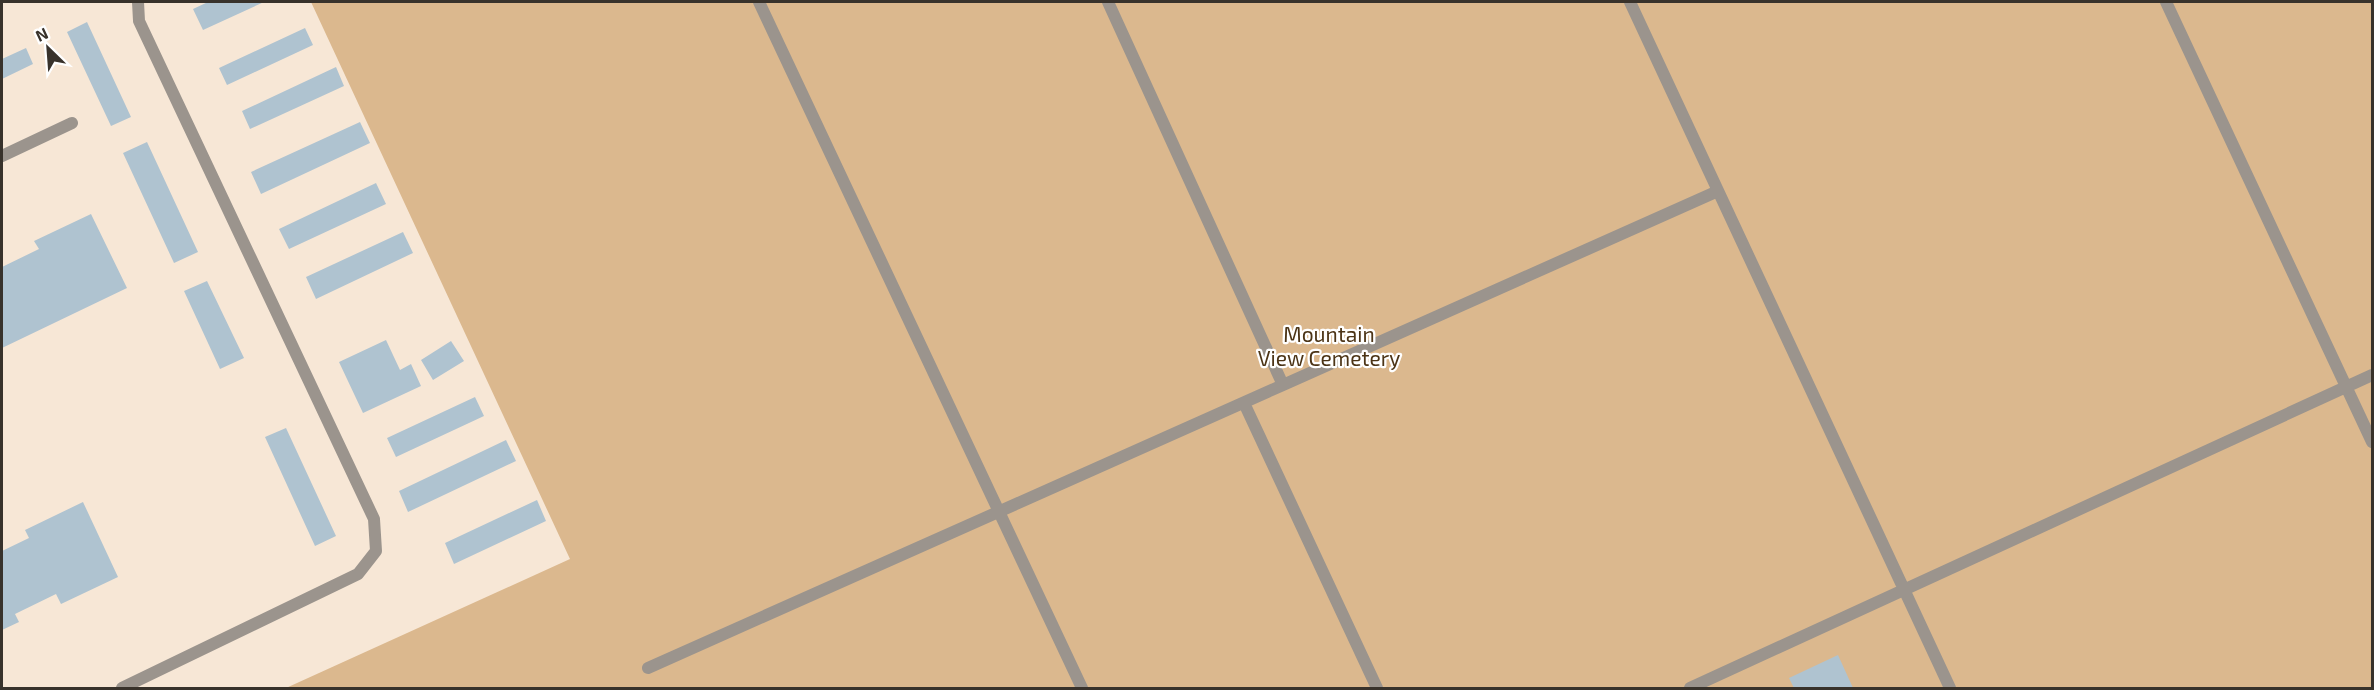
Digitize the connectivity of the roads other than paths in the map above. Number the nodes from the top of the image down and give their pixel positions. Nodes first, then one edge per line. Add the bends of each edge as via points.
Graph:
1 (138, 2) edge
2 (759, 2) edge
3 (1108, 2) edge
4 (1630, 2) edge
5 (2166, 2) edge
6 (72, 123) dead end
7 (2, 156) edge
8 (1718, 191) junction
9 (2373, 375) edge
10 (1283, 385) junction
11 (2346, 387) junction
12 (1244, 403) junction
13 (2373, 442) edge
14 (999, 512) junction
15 (1904, 590) junction
16 (648, 668) dead end
17 (122, 688) edge
18 (1082, 688) edge
19 (1377, 688) edge
20 (1692, 688) edge
21 (1950, 688) edge

1 - 17 street via 139,21 374,519 376,551 358,574
2 - 14 street
3 - 10 street
4 - 8 street
5 - 11 street
6 - 7 street
8 - 10 street
8 - 15 street
9 - 11 street
10 - 12 street
11 - 13 street
11 - 15 street
12 - 14 street
12 - 19 street
14 - 16 street
14 - 18 street
15 - 20 street
15 - 21 street

